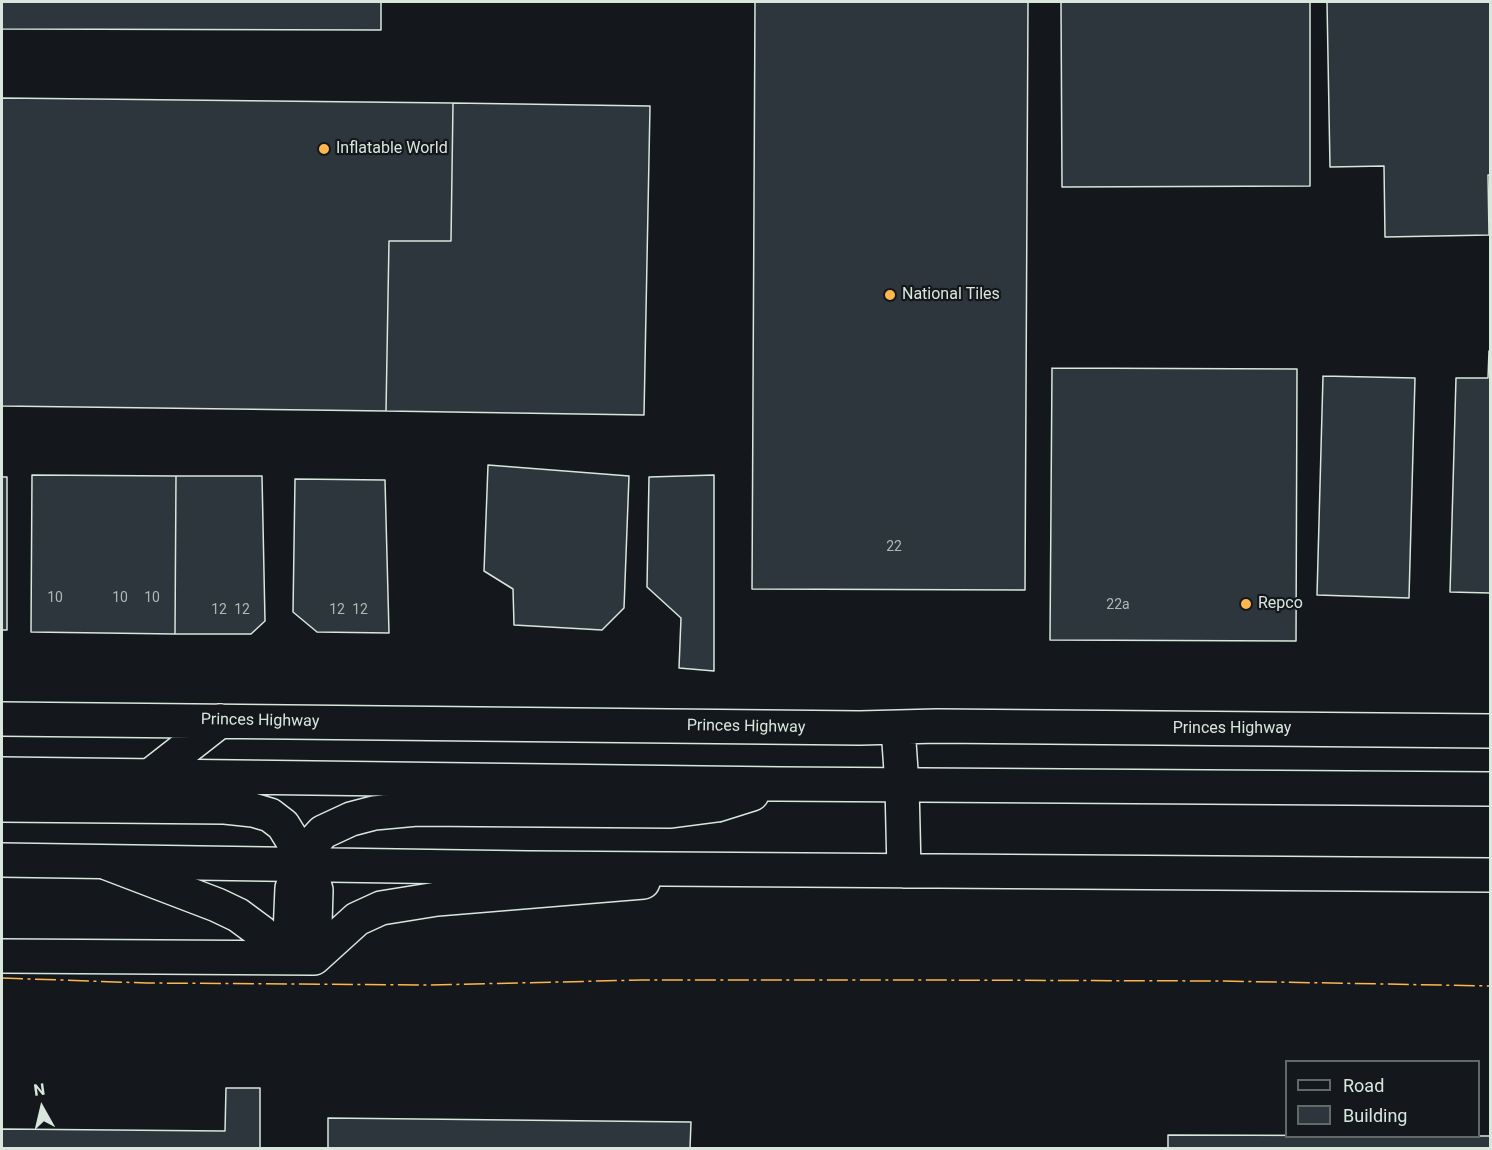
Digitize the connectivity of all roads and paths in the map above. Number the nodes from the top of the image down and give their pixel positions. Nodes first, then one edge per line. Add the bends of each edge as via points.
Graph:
1 (2, 719) edge
2 (220, 721) junction
3 (897, 728) junction
4 (1491, 731) edge
5 (2, 774) edge
6 (151, 775) junction
7 (780, 784) junction
8 (902, 785) junction
9 (1491, 789) edge
10 (2, 805) edge
11 (2, 860) edge
12 (104, 862) junction
13 (303, 866) junction
14 (789, 870) junction
15 (904, 872) junction
16 (1491, 876) edge
17 (2, 956) edge
18 (299, 958) junction

1 - 2 main road, Princes Highway
2 - 3 main road, Princes Highway
2 - 6 main road
3 - 4 main road, Princes Highway
3 - 8 main road
5 - 6 main road
6 - 7 main road
7 - 8 main road
7 - 13 main road via 735,801 686,810 417,809 374,813 323,832 312,844
8 - 9 main road
8 - 15 main road
10 - 13 main road via 253,810 270,815 283,825 297,846
11 - 12 main road
12 - 13 main road
12 - 18 main road via 238,915
13 - 14 main road
13 - 18 main road via 316,890
14 - 15 main road
14 - 18 main road via 394,905 357,919
15 - 16 main road
17 - 18 main road

